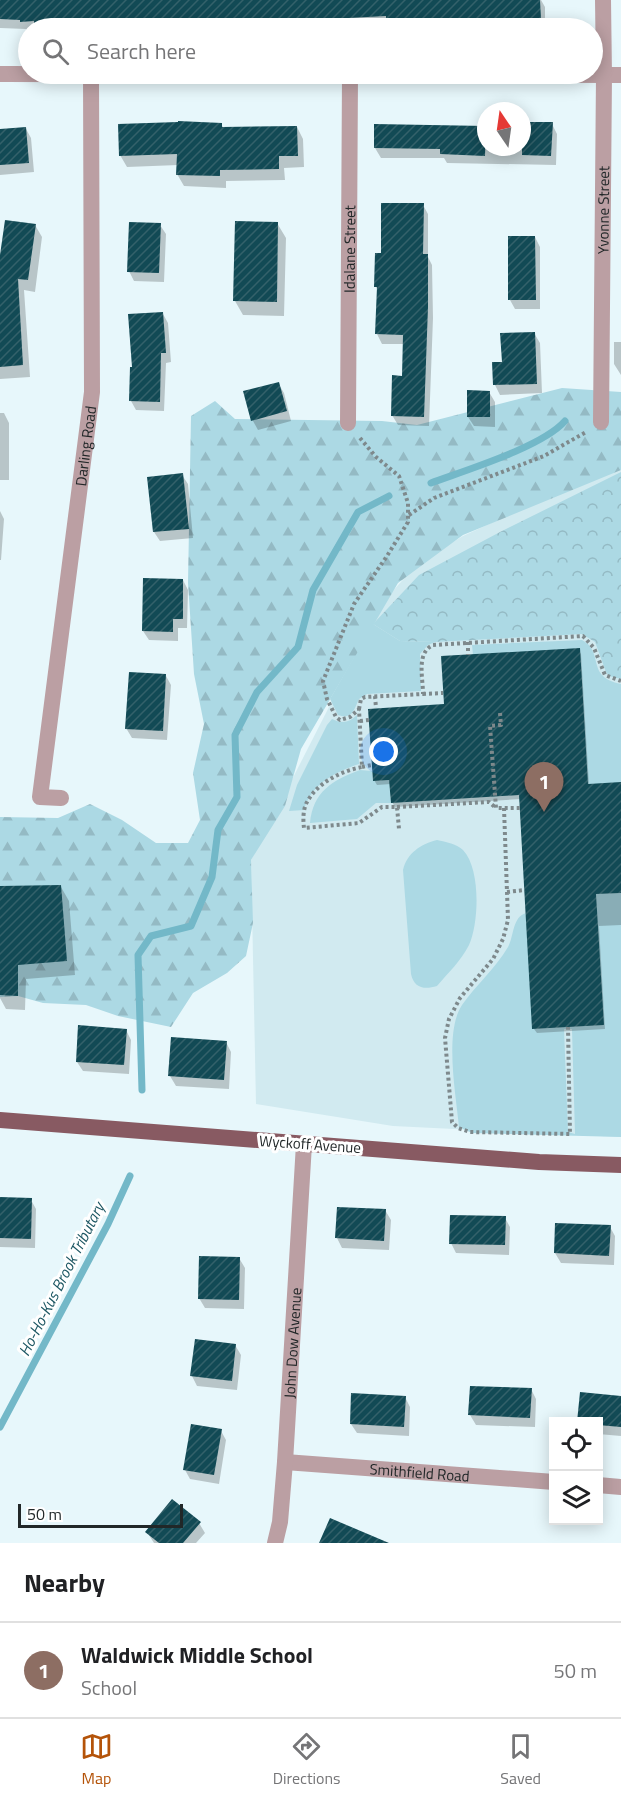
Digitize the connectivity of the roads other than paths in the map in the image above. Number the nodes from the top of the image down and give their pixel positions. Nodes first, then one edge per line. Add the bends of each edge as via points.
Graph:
1 (603, 0) edge
2 (0, 74) edge
3 (18, 74) edge
4 (613, 75) edge
5 (91, 84) edge
6 (350, 84) edge
7 (601, 422) road end
8 (348, 423) road end
9 (61, 798) dead end
10 (0, 1120) edge
11 (304, 1144) junction
12 (621, 1165) edge
13 (285, 1462) junction
14 (549, 1482) edge
15 (603, 1485) edge
16 (621, 1487) edge
17 (275, 1543) edge

1 - 4 street, Yvonne Street
2 - 3 street
4 - 7 street, Yvonne Street
5 - 9 street, Darling Road via 92,392 40,796
6 - 8 street, Idalane Street
10 - 11 main road, Wyckoff Avenue
11 - 12 main road, Wyckoff Avenue
11 - 13 street, John Dow Avenue
13 - 14 street, Smithfield Road
13 - 17 street, John Dow Avenue
15 - 16 street

